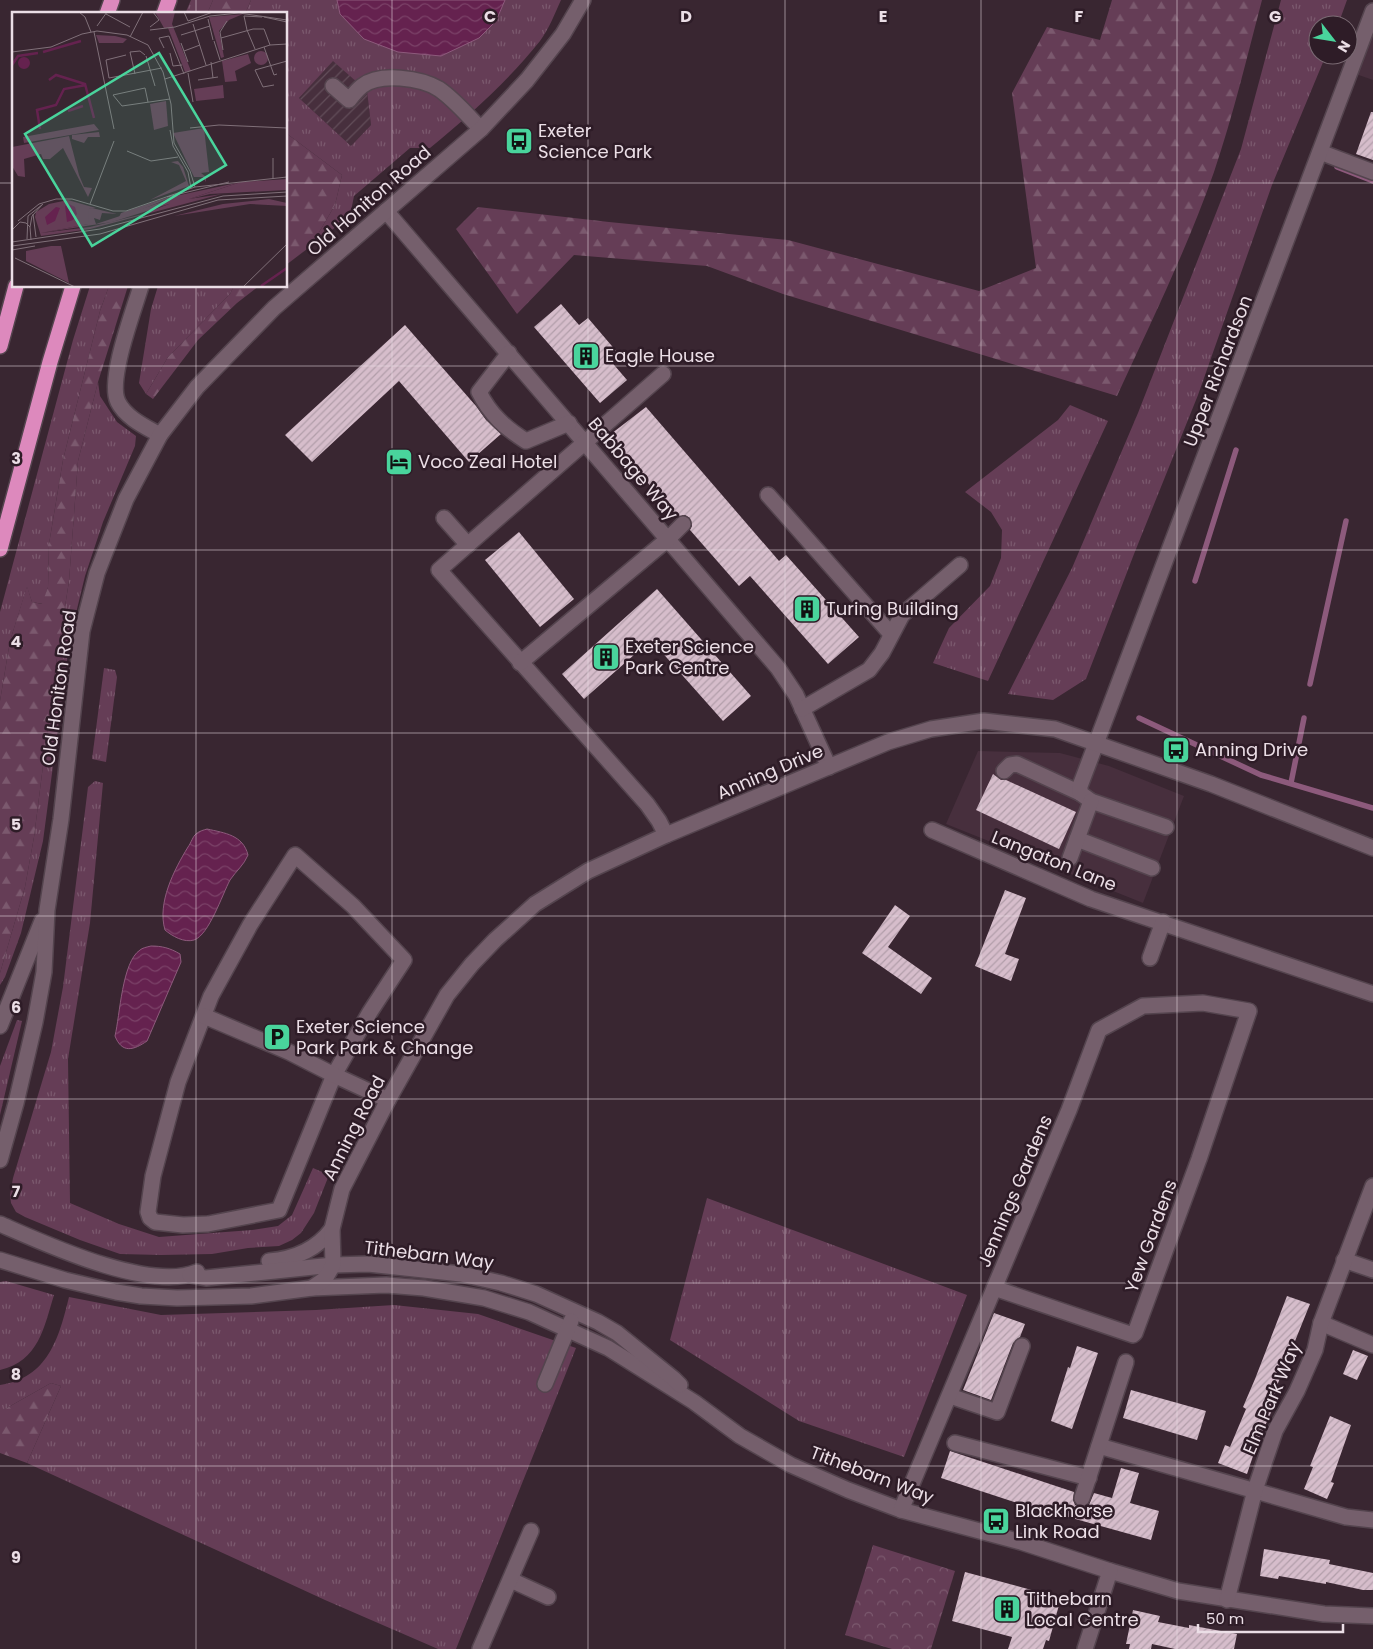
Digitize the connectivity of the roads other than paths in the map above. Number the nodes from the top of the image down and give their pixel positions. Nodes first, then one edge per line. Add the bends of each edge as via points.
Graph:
1 (112, 0) edge
2 (169, 0) edge
3 (583, 0) edge
4 (1373, 11) edge
5 (108, 12) edge
6 (165, 12) edge
7 (333, 86) dead end
8 (481, 129) junction
9 (1320, 152) junction
10 (1373, 172) edge
11 (386, 211) junction
12 (15, 288) edge
13 (72, 288) edge
14 (140, 288) edge
15 (0, 346) edge
16 (509, 353) junction
17 (663, 374) dead end
18 (569, 423) junction
19 (160, 435) junction
20 (585, 442) junction
21 (768, 495) dead end
22 (444, 518) dead end
23 (683, 524) dead end
24 (668, 539) junction
25 (468, 545) junction
26 (0, 548) edge
27 (960, 565) dead end
28 (891, 634) junction
29 (520, 663) junction
30 (802, 709) junction
31 (1097, 743) junction
32 (829, 767) junction
33 (1004, 772) dead end
34 (1084, 791) junction
35 (1166, 827) dead end
36 (932, 830) dead end
37 (666, 835) junction
38 (1077, 839) junction
39 (1373, 848) edge
40 (1070, 858) dead end
41 (1152, 868) dead end
42 (47, 910) junction
43 (1163, 922) junction
44 (1150, 958) dead end
45 (1373, 994) edge
46 (1249, 1011) joint
47 (204, 1016) junction
48 (0, 1026) edge
49 (334, 1075) junction
50 (388, 1100) junction
51 (0, 1160) edge
52 (1373, 1186) edge
53 (0, 1224) edge
54 (332, 1229) junction
55 (0, 1260) edge
56 (1344, 1260) junction
57 (333, 1265) junction
58 (1373, 1270) edge
59 (190, 1275) junction
60 (386, 1286) junction
61 (312, 1288) junction
62 (994, 1288) junction
63 (575, 1310) junction
64 (1321, 1323) junction
65 (568, 1329) junction
66 (1373, 1345) edge
67 (1022, 1346) dead end
68 (1126, 1362) dead end
69 (545, 1384) dead end
70 (950, 1396) junction
71 (694, 1402) junction
72 (955, 1443) dead end
73 (1099, 1446) junction
74 (1089, 1478) junction
75 (1255, 1490) junction
76 (1082, 1498) dead end
77 (902, 1510) junction
78 (1373, 1520) edge
79 (531, 1531) dead end
80 (1110, 1571) junction
81 (511, 1580) junction
82 (548, 1597) dead end
83 (1228, 1600) junction
84 (1373, 1616) edge
85 (480, 1649) edge
86 (1085, 1649) edge

1 - 5 highway
2 - 6 highway
3 - 8 street, Old Honiton Road via 563,34 527,80
4 - 9 street, Upper Richardson
7 - 8 street via 349,100 371,81 411,79 438,88
8 - 11 street, Old Honiton Road
9 - 10 street
9 - 31 street, Upper Richardson
11 - 16 street, Babbage Way
11 - 19 street, Old Honiton Road via 274,308 198,387
12 - 15 highway
13 - 26 highway
14 - 19 street via 118,360 118,401 132,418
16 - 18 street, Babbage Way
16 - 18 street via 479,392 487,407 507,430 526,441
17 - 20 street
18 - 20 street, Babbage Way
19 - 42 street, Old Honiton Road via 126,499 96,573 82,631
20 - 24 street, Babbage Way
20 - 25 street
21 - 28 street
22 - 25 street
23 - 24 street
24 - 29 street
24 - 30 street, Babbage Way via 778,668
25 - 29 street via 439,570
27 - 28 street via 902,615
28 - 30 street via 869,670
29 - 37 street via 647,804
30 - 32 street, Babbage Way
31 - 32 street, Anning Drive via 1055,729 984,721 931,729 888,742
31 - 34 street, Upper Richardson
31 - 39 street, Anning Drive
32 - 37 street, Anning Drive
33 - 34 street via 1010,765 1017,764
34 - 35 street
34 - 38 street, Upper Richardson
36 - 43 street, Langaton Lane via 1091,899
37 - 50 street, Anning Road via 588,871 535,904 495,940 447,995
38 - 40 street, Upper Richardson
38 - 41 street
42 - 48 street, Old Honiton Road
42 - 51 street, Old Honiton Road via 44,972 35,1022
43 - 44 street
43 - 45 street, Langaton Lane
46 - 62 street, Jennings Gardens via 1203,1003 1143,1006 1099,1030
46 - 62 street, Yew Gardens via 1135,1333 1133,1335
47 - 49 street
47 - 49 street via 211,996 250,925 295,855 353,906 404,960
47 - 49 street via 178,1082 154,1176 148,1212 155,1222 208,1224 279,1210
49 - 50 street
50 - 54 street, Anning Road via 342,1189
52 - 56 street, Elm Park Way
53 - 59 street, Tithebarn Way via 106,1265 140,1274
54 - 57 street, Anning Road
54 - 59 street, Tithebarn Way via 313,1248 284,1260 206,1268
55 - 61 street, Tithebarn Way via 65,1280 142,1296 251,1296
56 - 58 street
56 - 64 street, Elm Park Way
57 - 59 street, Tithebarn Way via 206,1278
57 - 60 street, Tithebarn Way via 344,1275
57 - 61 street via 325,1279
57 - 63 street, Tithebarn Way via 368,1264 461,1274 536,1294
60 - 61 street, Tithebarn Way
60 - 65 street, Tithebarn Way via 424,1288 484,1298
62 - 70 street, Jennings Gardens
63 - 65 street
63 - 71 street, Tithebarn Way via 617,1333 674,1379
64 - 66 street
64 - 75 street, Elm Park Way via 1315,1350 1275,1431
65 - 69 street
65 - 71 street, Tithebarn Way via 608,1348
67 - 70 street via 997,1412
68 - 73 street
70 - 77 street, Jennings Gardens
71 - 77 street, Tithebarn Way via 740,1436 791,1465
72 - 74 street
73 - 74 street
73 - 75 street
74 - 76 street
75 - 78 street via 1346,1517
75 - 83 street, Elm Park Way
77 - 80 street, Tithebarn Way via 1022,1542
79 - 81 street
80 - 83 street, Tithebarn Way via 1178,1591
80 - 86 street
81 - 82 street
81 - 85 street
83 - 84 street, Tithebarn Way via 1324,1614

